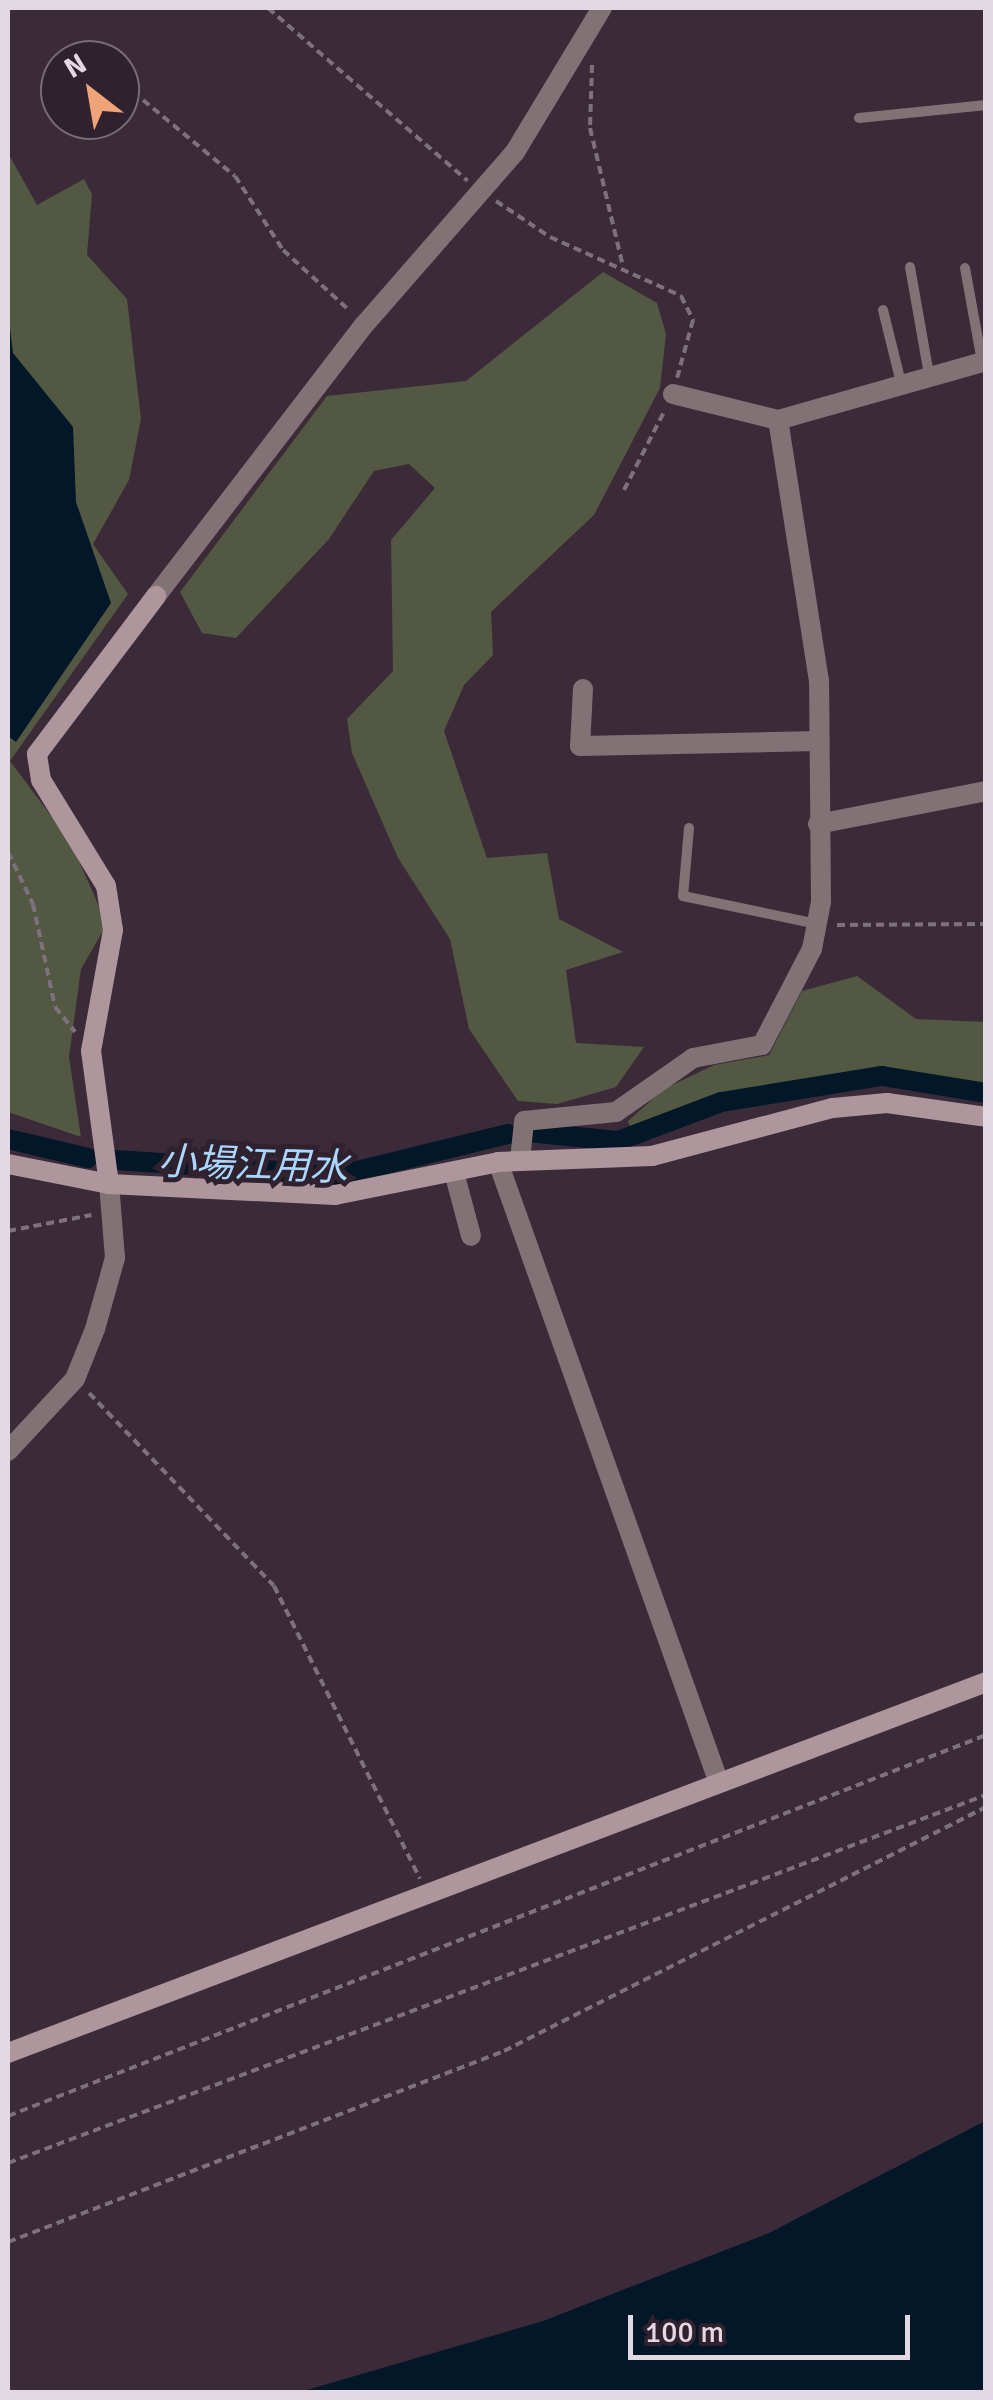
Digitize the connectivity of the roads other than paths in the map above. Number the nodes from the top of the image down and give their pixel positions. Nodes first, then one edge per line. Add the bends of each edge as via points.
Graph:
1 (602, 8) edge
2 (986, 106) edge
3 (860, 118) dead end
4 (910, 267) dead end
5 (965, 268) dead end
6 (883, 310) dead end
7 (984, 362) edge
8 (931, 381) junction
9 (902, 388) junction
10 (673, 394) road end
11 (778, 420) junction
12 (582, 689) dead end
13 (817, 741) junction
14 (986, 791) edge
15 (818, 824) junction
16 (689, 828) dead end
17 (818, 924) junction
18 (986, 1116) edge
19 (509, 1161) junction
20 (8, 1164) edge
21 (454, 1172) junction
22 (109, 1184) junction
23 (468, 1226) dead end
24 (8, 1452) edge
25 (986, 1682) edge
26 (720, 1783) junction
27 (8, 2052) edge

1 - 22 street via 549,102 482,192 365,324 37,754 42,780 106,886 113,930 91,1051
2 - 3 lane
4 - 8 lane
5 - 7 lane
6 - 9 lane
7 - 8 street
8 - 9 street
9 - 11 street
10 - 11 street
11 - 13 street via 817,659
12 - 13 street via 580,746
13 - 15 street
14 - 15 street
15 - 17 street
16 - 17 lane via 682,896
17 - 19 street via 762,1045 693,1058 616,1112 524,1121
18 - 19 street via 887,1102 736,1128 652,1156
19 - 21 street
19 - 26 street via 514,1213
20 - 22 street
21 - 22 street via 335,1195
21 - 23 street
22 - 24 street via 115,1258 75,1379
25 - 26 street
26 - 27 street via 430,1900

